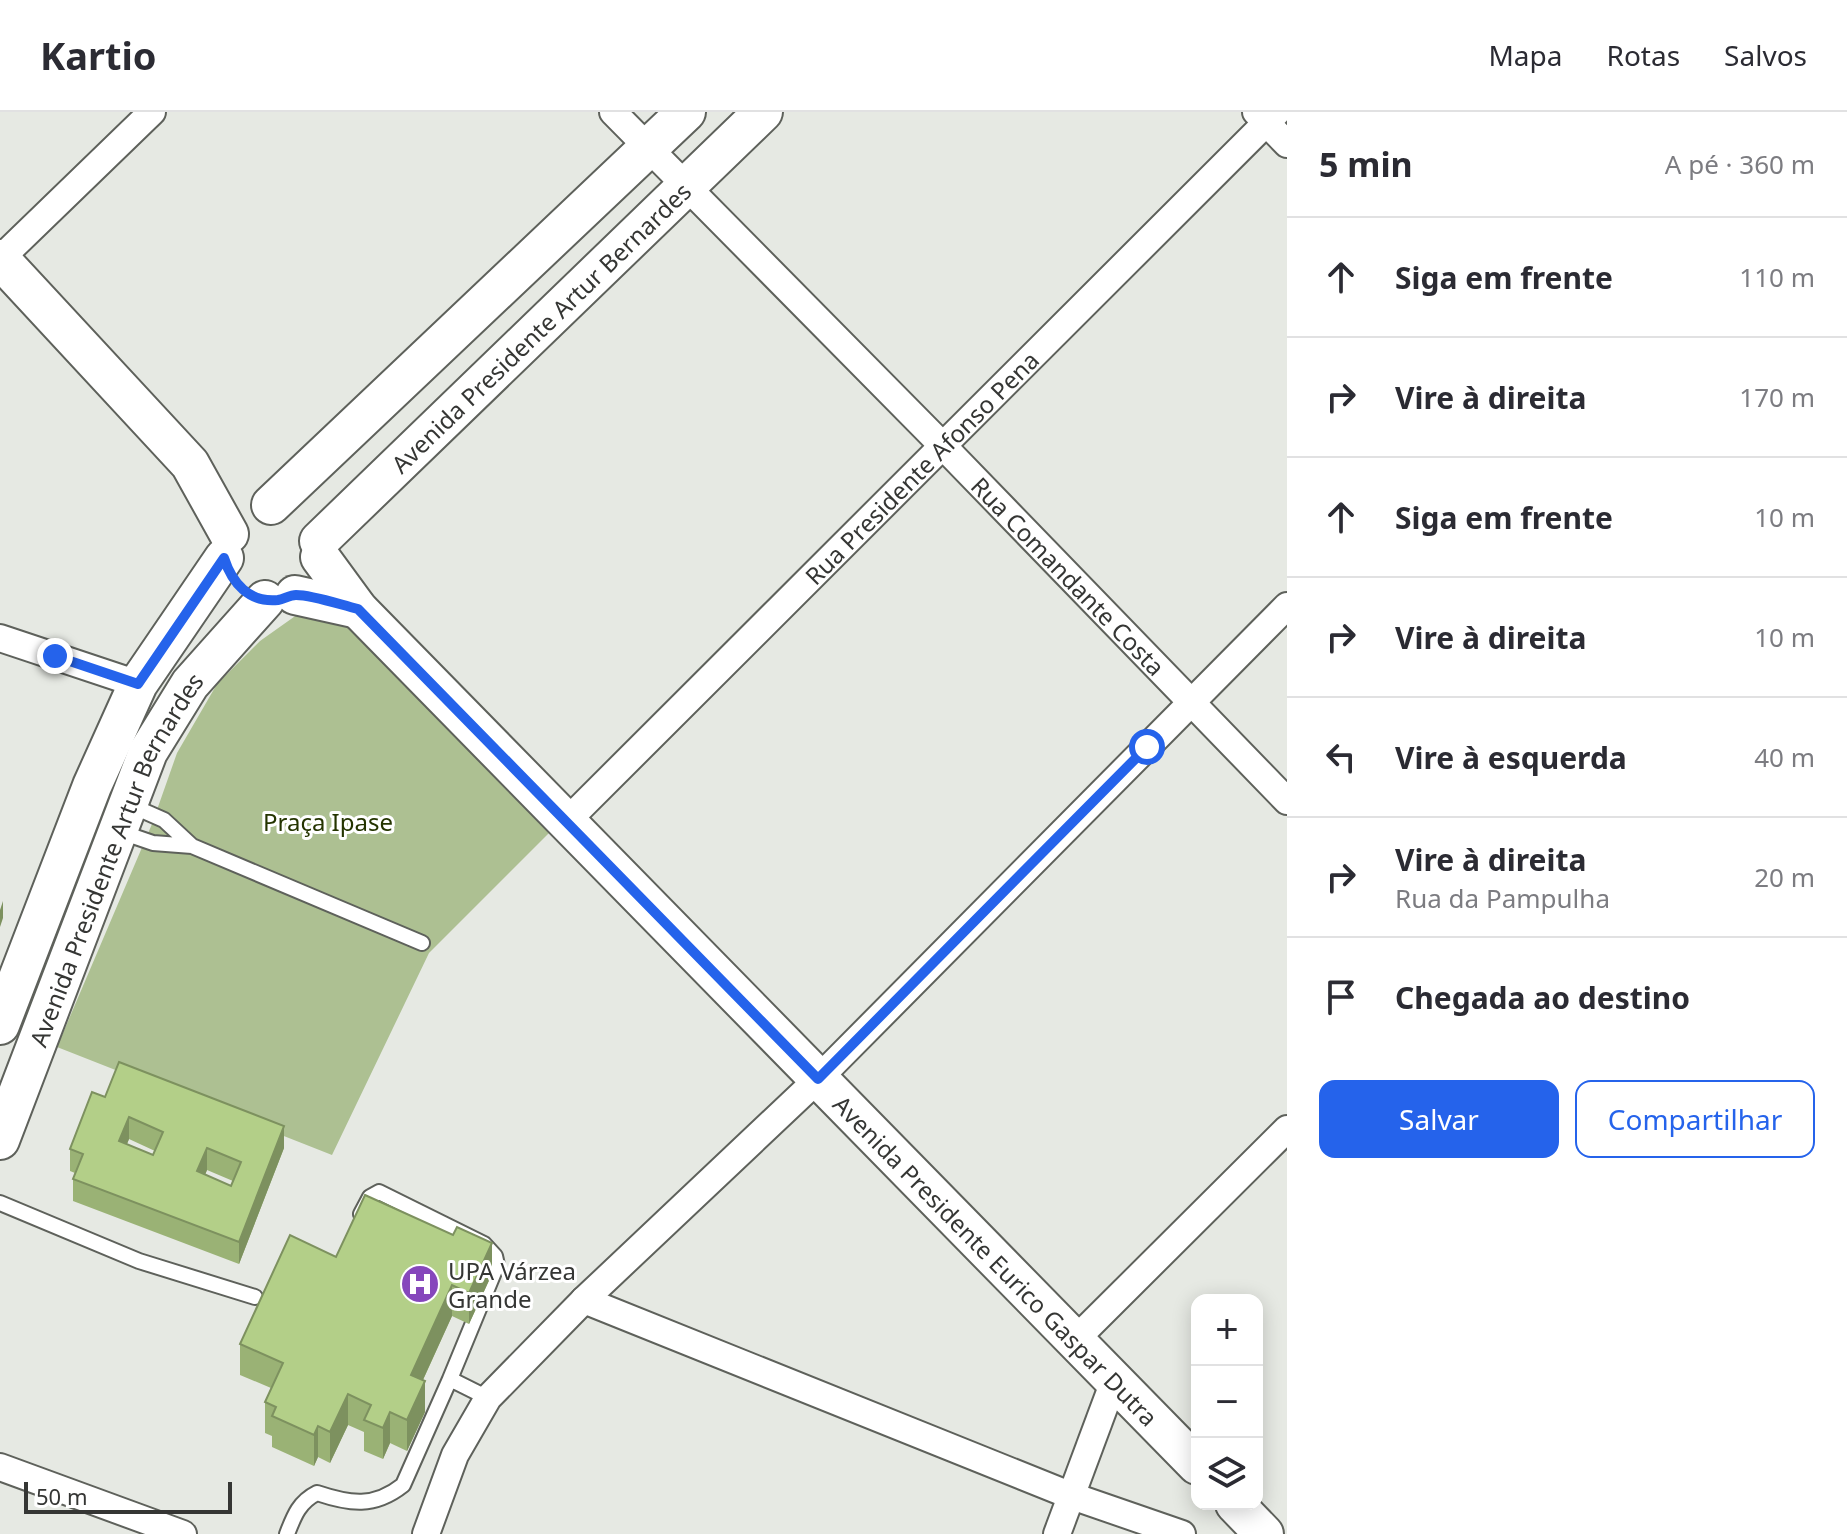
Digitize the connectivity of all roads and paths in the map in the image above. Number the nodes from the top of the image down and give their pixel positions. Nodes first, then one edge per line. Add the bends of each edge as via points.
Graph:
1 (152, 112) edge
2 (613, 112) edge
3 (686, 112) edge
4 (763, 112) edge
5 (1266, 116) edge
6 (1287, 144) edge
7 (649, 148) junction
8 (686, 188) junction
9 (0, 259) edge
10 (943, 446) junction
11 (190, 464) junction
12 (264, 506) junction
13 (226, 546) junction
14 (319, 549) junction
15 (280, 597) junction
16 (1287, 606) edge
17 (358, 609) junction
18 (0, 638) edge
19 (138, 684) junction
20 (1191, 702) junction
21 (1287, 801) edge
22 (123, 817) junction
23 (566, 822) junction
24 (192, 846) junction
25 (422, 943) dead end
26 (0, 1025) edge
27 (818, 1079) junction
28 (1287, 1129) edge
29 (0, 1140) edge
30 (0, 1203) edge
31 (356, 1225) edge
32 (255, 1297) dead end
33 (584, 1300) junction
34 (1075, 1340) junction
35 (450, 1379) junction
36 (1114, 1381) junction
37 (488, 1398) junction
38 (1191, 1459) edge
39 (0, 1467) edge
40 (1072, 1496) junction
41 (1241, 1510) edge
42 (183, 1534) edge
43 (287, 1534) edge
44 (426, 1534) edge
45 (1057, 1534) edge
46 (1182, 1534) edge
47 (1264, 1534) edge

1 - 9 street
2 - 7 street, Rua Comandante Costa
3 - 7 main road
4 - 8 main road, Avenida Presidente Artur Bernardes
5 - 6 street
5 - 10 street, Rua Presidente Afonso Pena
7 - 8 street, Rua Comandante Costa
7 - 12 main road
8 - 10 street, Rua Comandante Costa
8 - 14 main road, Avenida Presidente Artur Bernardes
9 - 11 main road
10 - 20 street, Rua Comandante Costa
10 - 23 street, Rua Presidente Afonso Pena
11 - 12 main road
11 - 13 main road
12 - 13 main road via 242,516
12 - 14 main road via 301,515 312,527
13 - 15 main road via 229,573 237,586 250,595
13 - 19 main road, Avenida Presidente Artur Bernardes
14 - 15 main road via 308,585
14 - 17 main road, Avenida Presidente Eurico Gaspar Dutra
15 - 17 main road
15 - 22 main road, Avenida Presidente Artur Bernardes via 190,684 148,752
16 - 20 street
17 - 23 main road, Avenida Presidente Eurico Gaspar Dutra
18 - 19 street
19 - 26 main road, Avenida Presidente Artur Bernardes via 92,786
20 - 21 street, Rua Comandante Costa
20 - 27 street
22 - 24 lane via 153,843
22 - 24 lane via 164,820
22 - 29 main road, Avenida Presidente Artur Bernardes
23 - 27 main road, Avenida Presidente Eurico Gaspar Dutra
24 - 25 lane
27 - 33 street
27 - 34 main road, Avenida Presidente Eurico Gaspar Dutra
28 - 34 street
30 - 32 lane via 139,1261
31 - 35 lane via 370,1197 379,1192 484,1244 495,1256 497,1265
33 - 37 street
33 - 40 street
34 - 36 main road, Avenida Presidente Eurico Gaspar Dutra
35 - 37 lane
35 - 43 lane via 403,1485 382,1499 360,1504 317,1493 297,1509
36 - 38 main road, Avenida Presidente Eurico Gaspar Dutra
36 - 40 street
37 - 44 street via 455,1455
39 - 42 street
40 - 45 street
40 - 46 street
41 - 47 main road

